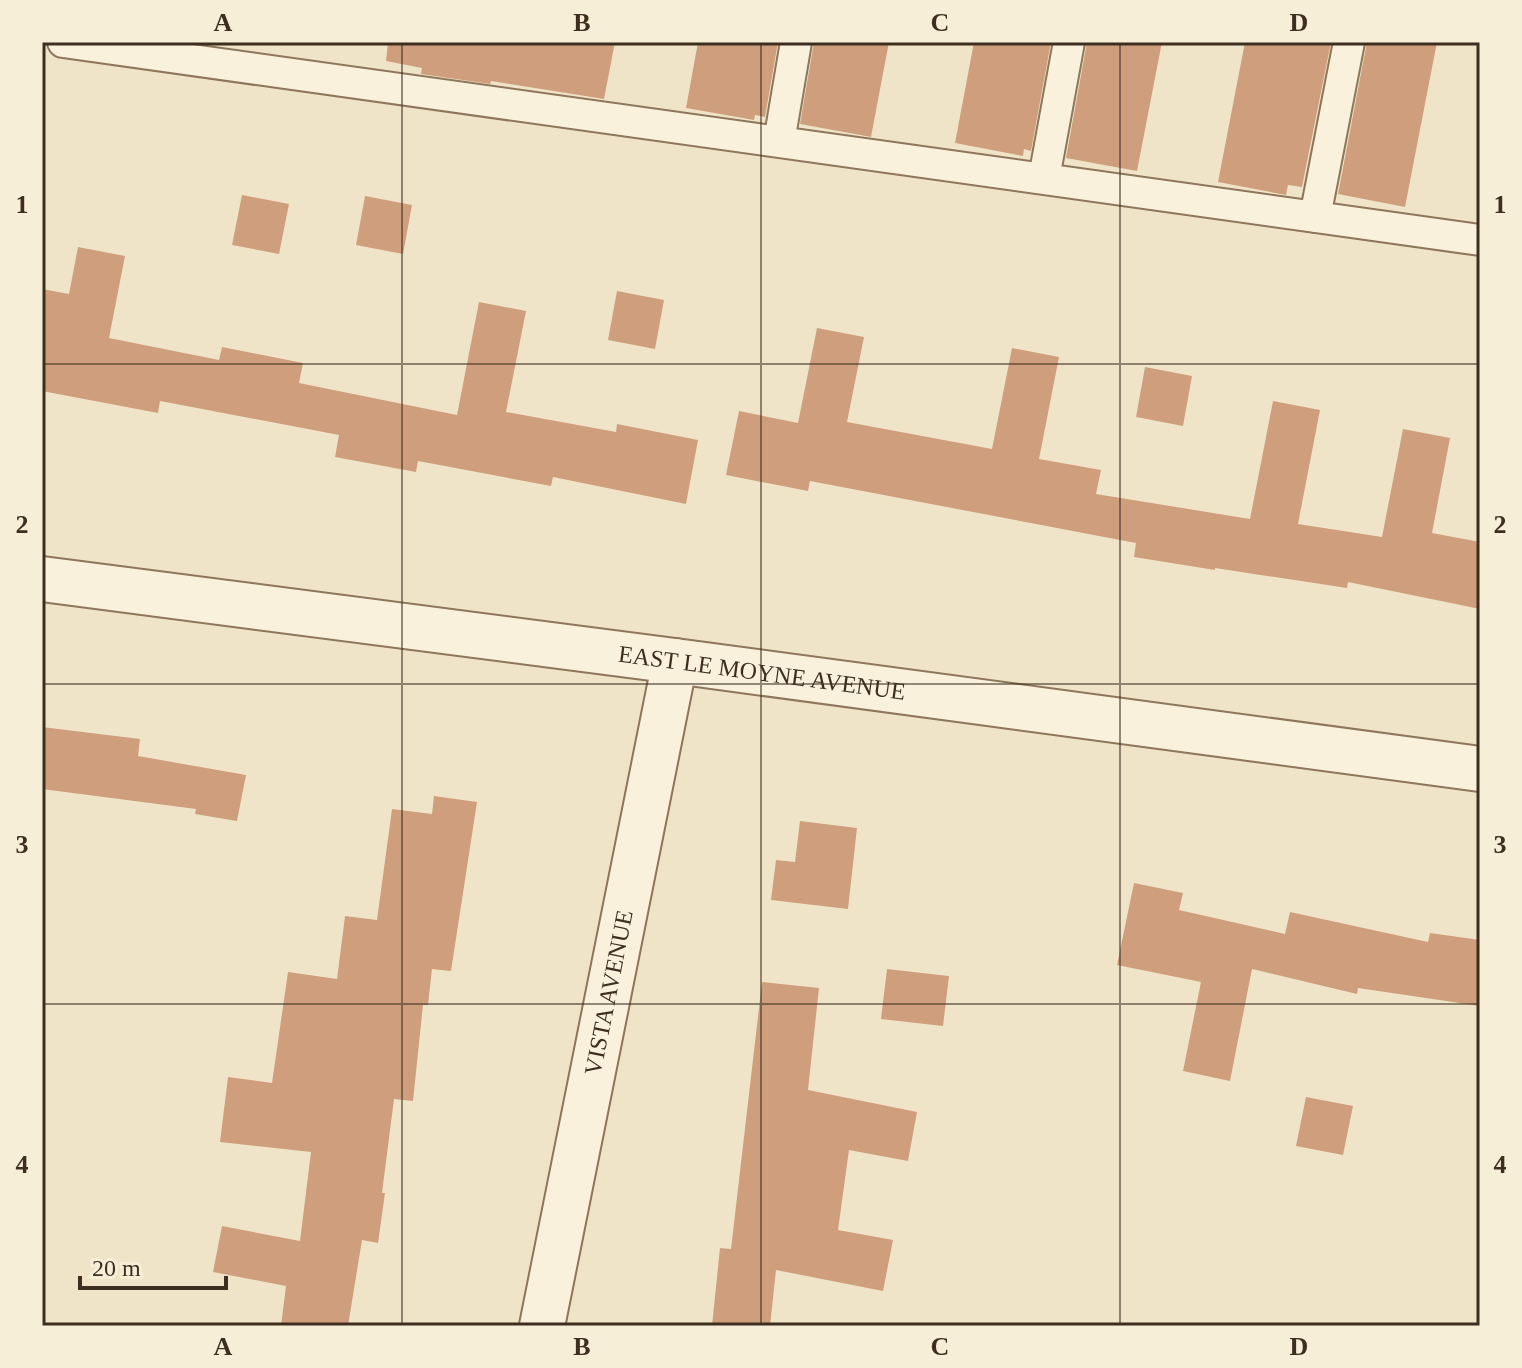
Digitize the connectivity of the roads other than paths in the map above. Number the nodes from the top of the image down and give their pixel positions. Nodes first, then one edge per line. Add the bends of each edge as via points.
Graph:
1 (63, 42) edge
2 (796, 42) edge
3 (1069, 42) edge
4 (1349, 42) edge
5 (779, 142) junction
6 (1044, 178) junction
7 (1315, 217) junction
8 (1480, 240) edge
9 (42, 579) edge
10 (675, 661) junction
11 (1480, 769) edge
12 (542, 1326) edge

1 - 5 lane
2 - 5 lane
3 - 6 lane
4 - 7 lane
5 - 6 lane
6 - 7 lane
7 - 8 lane
9 - 10 street, EAST LE MOYNE AVENUE
10 - 11 street, EAST LE MOYNE AVENUE
10 - 12 street, VISTA AVENUE

